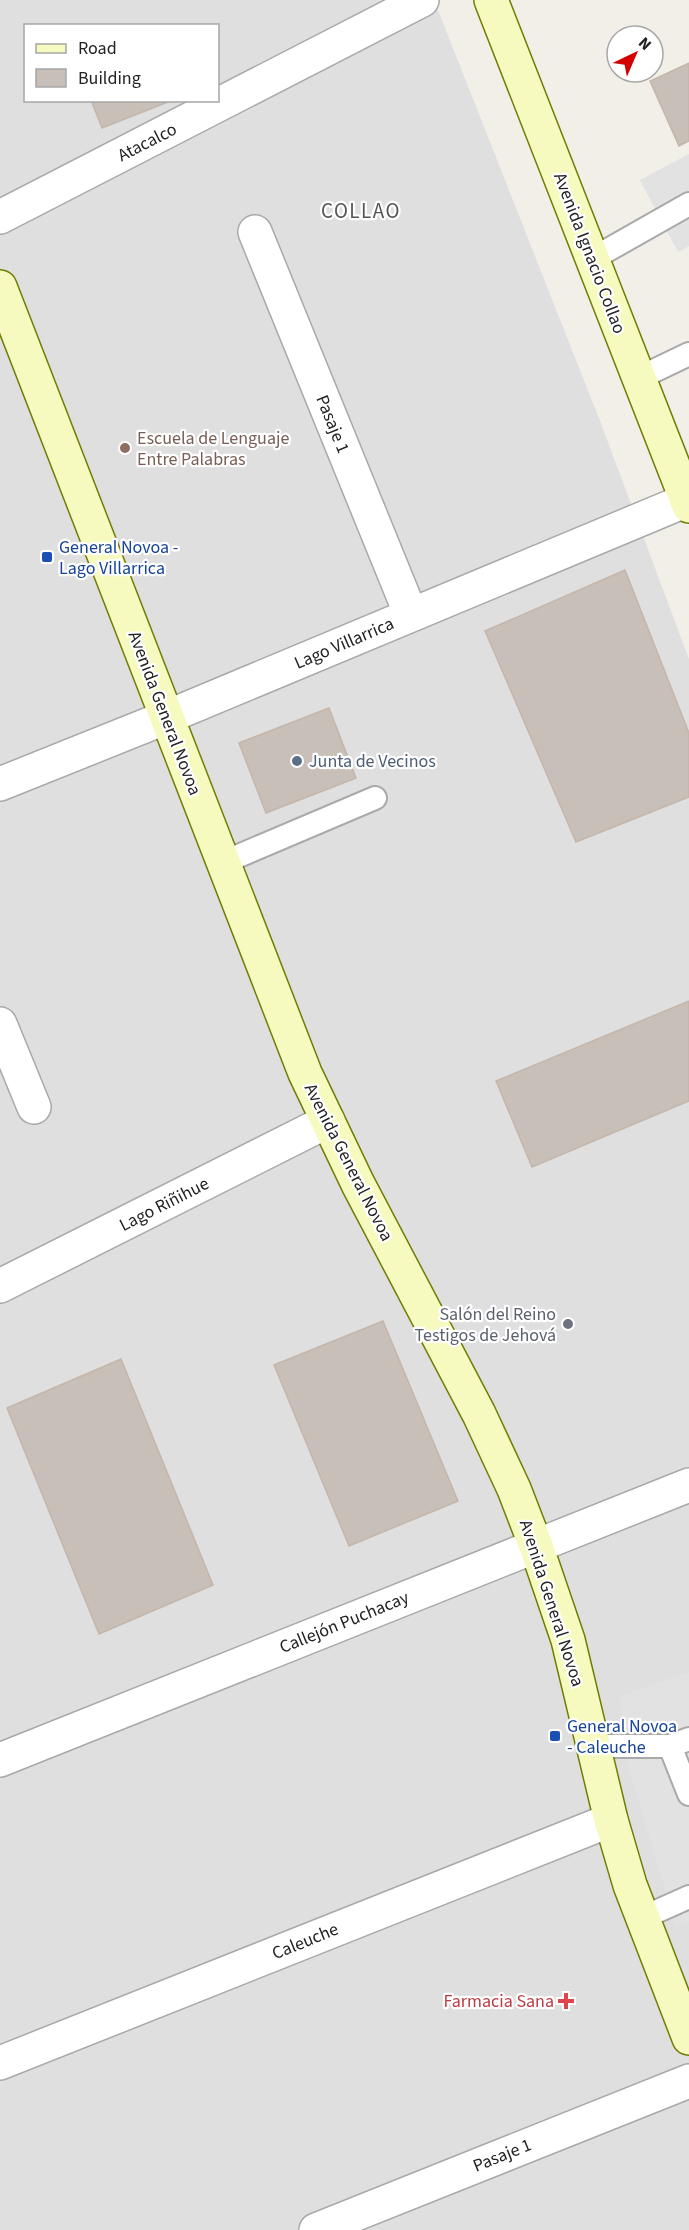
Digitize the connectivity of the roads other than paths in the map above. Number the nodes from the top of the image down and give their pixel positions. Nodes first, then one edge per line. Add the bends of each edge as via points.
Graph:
1 (422, 0) edge
2 (491, 0) edge
3 (689, 204) edge
4 (0, 217) edge
5 (255, 232) dead end
6 (592, 259) junction
7 (0, 287) edge
8 (689, 354) edge
9 (639, 378) junction
10 (688, 503) edge
11 (411, 615) junction
12 (166, 717) junction
13 (0, 784) edge
14 (375, 798) dead end
15 (222, 863) junction
16 (0, 1024) edge
17 (34, 1107) dead end
18 (328, 1121) junction
19 (0, 1286) edge
20 (689, 1485) edge
21 (536, 1546) junction
22 (679, 1743) edge
23 (593, 1746) junction
24 (0, 1760) edge
25 (689, 1794) edge
26 (611, 1820) junction
27 (689, 1898) edge
28 (642, 1918) junction
29 (689, 2038) edge
30 (0, 2063) edge
31 (689, 2080) edge
32 (316, 2230) edge

1 - 4 street, Atacalco
2 - 6 main road, Avenida Ignacio Collao
3 - 6 lane
5 - 11 street, Pasaje 1
6 - 9 main road, Avenida Ignacio Collao
7 - 12 main road, Avenida General Novoa
8 - 9 lane
9 - 10 main road, Avenida Ignacio Collao
10 - 11 street, Lago Villarrica
11 - 12 street, Lago Villarrica
12 - 13 street, Lago Villarrica
12 - 15 main road, Avenida General Novoa
14 - 15 lane
15 - 18 main road, Avenida General Novoa via 282,1018
16 - 17 street
18 - 19 street, Lago Riñihue
18 - 21 main road, Avenida General Novoa via 479,1414
20 - 21 street, Callejón Puchacay
21 - 23 main road, Avenida General Novoa via 568,1640
21 - 24 street, Callejón Puchacay
22 - 23 lane
22 - 25 lane
23 - 26 main road, Avenida General Novoa
26 - 28 main road, Avenida General Novoa
26 - 30 street, Caleuche
27 - 28 lane
28 - 29 main road, Avenida General Novoa
31 - 32 street, Pasaje 1

